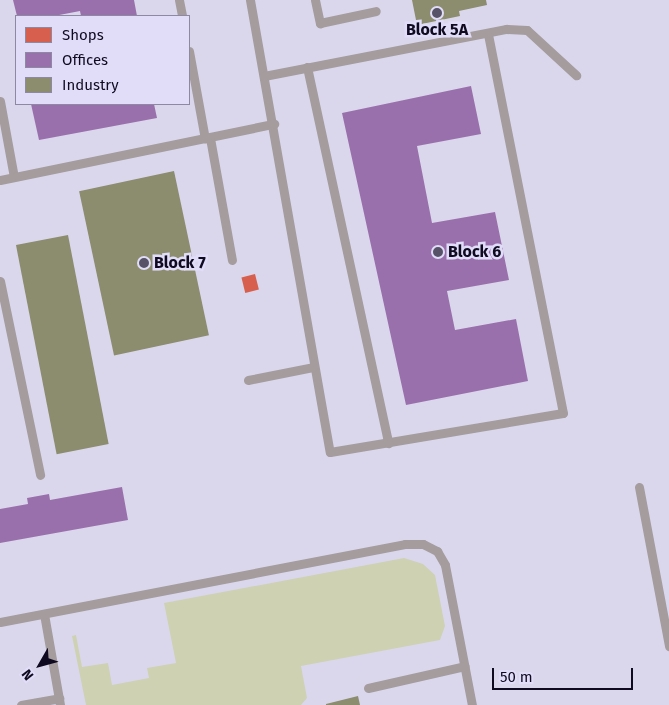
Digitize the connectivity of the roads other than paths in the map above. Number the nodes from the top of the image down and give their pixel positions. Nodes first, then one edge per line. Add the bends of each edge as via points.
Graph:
1 (180, 0) edge
2 (250, 0) edge
3 (315, 0) edge
4 (376, 11) dead end
5 (182, 15) edge
6 (488, 33) junction
7 (190, 56) edge
8 (308, 67) junction
9 (576, 75) dead end
10 (264, 76) junction
11 (0, 101) edge
12 (274, 124) junction
13 (207, 138) junction
14 (14, 177) junction
15 (0, 180) edge
16 (232, 260) dead end
17 (0, 281) edge
18 (313, 367) junction
19 (248, 380) dead end
20 (388, 443) junction
21 (40, 475) dead end
22 (639, 487) dead end
23 (44, 614) junction
24 (0, 622) edge
25 (669, 646) edge
26 (465, 666) junction
27 (368, 688) dead end
28 (60, 701) edge
29 (20, 705) edge
30 (472, 705) edge

1 - 5 lane
2 - 10 lane
3 - 4 lane via 320,23
6 - 8 lane
6 - 9 lane via 528,30
6 - 20 lane via 563,413
7 - 13 lane
8 - 10 lane
8 - 20 lane
10 - 12 lane
11 - 14 lane
12 - 13 lane
12 - 18 lane
13 - 14 lane
13 - 16 lane
14 - 15 lane
17 - 21 lane
18 - 19 lane
18 - 20 lane via 330,452
22 - 25 lane
23 - 24 lane
23 - 26 lane via 405,544 423,544 437,551 445,565
23 - 28 lane
26 - 27 lane
26 - 30 lane
28 - 29 lane

